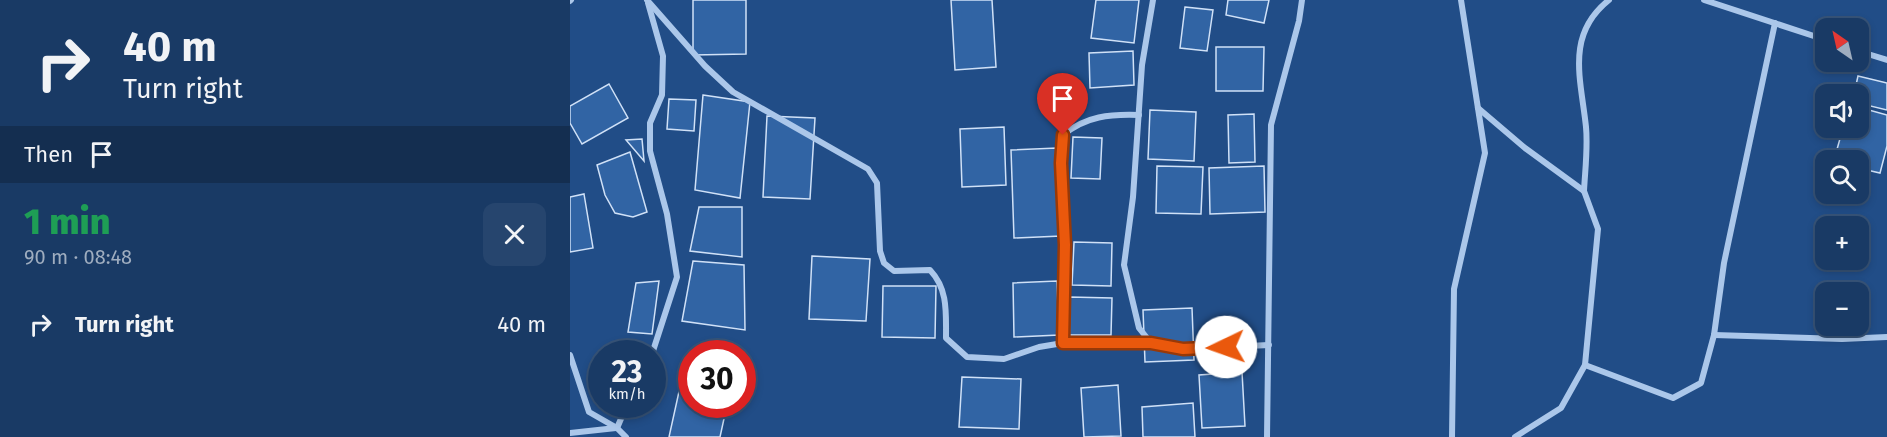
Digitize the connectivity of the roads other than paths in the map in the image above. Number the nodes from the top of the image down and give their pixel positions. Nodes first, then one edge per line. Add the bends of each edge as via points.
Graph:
1 (1153, 0) edge
2 (1302, 0) edge
3 (1461, 0) edge
4 (1609, 0) edge
5 (1704, 0) edge
6 (1774, 23) junction
7 (1815, 36) edge
8 (1869, 54) edge
9 (1887, 60) edge
10 (1478, 108) junction
11 (1139, 115) junction
12 (1584, 191) junction
13 (1714, 335) junction
14 (1887, 337) edge
15 (657, 340) edge
16 (1063, 343) junction
17 (1151, 343) junction
18 (1269, 345) junction
19 (570, 355) edge
20 (1585, 365) junction
21 (621, 418) edge
22 (617, 428) junction
23 (570, 433) edge
24 (626, 437) edge
25 (1267, 437) edge
26 (1452, 437) edge
27 (1515, 437) edge

1 - 11 street via 1142,64
2 - 18 street via 1271,125
3 - 10 street
4 - 12 street via 1596,10 1580,38 1579,80 1586,129
5 - 6 street
6 - 7 street
6 - 13 street via 1724,263
8 - 9 street
10 - 12 street
10 - 26 street via 1485,153 1454,289
11 - 16 street via 1110,114 1077,123 1063,135
11 - 17 street via 1124,265 1138,328
12 - 20 street via 1598,229
13 - 14 street
13 - 20 street via 1701,383 1673,398
15 - 16 street via 677,277 667,214 650,151 650,123 662,95 663,56 647,0 733,92 868,169 877,183 884,263 894,271 930,270 940,281 946,304 946,338 967,357 1005,359 1039,346
16 - 17 street
17 - 18 street via 1183,349
18 - 25 street
19 - 22 street via 590,412
20 - 27 street via 1561,408
21 - 22 street
22 - 23 street
22 - 24 street

